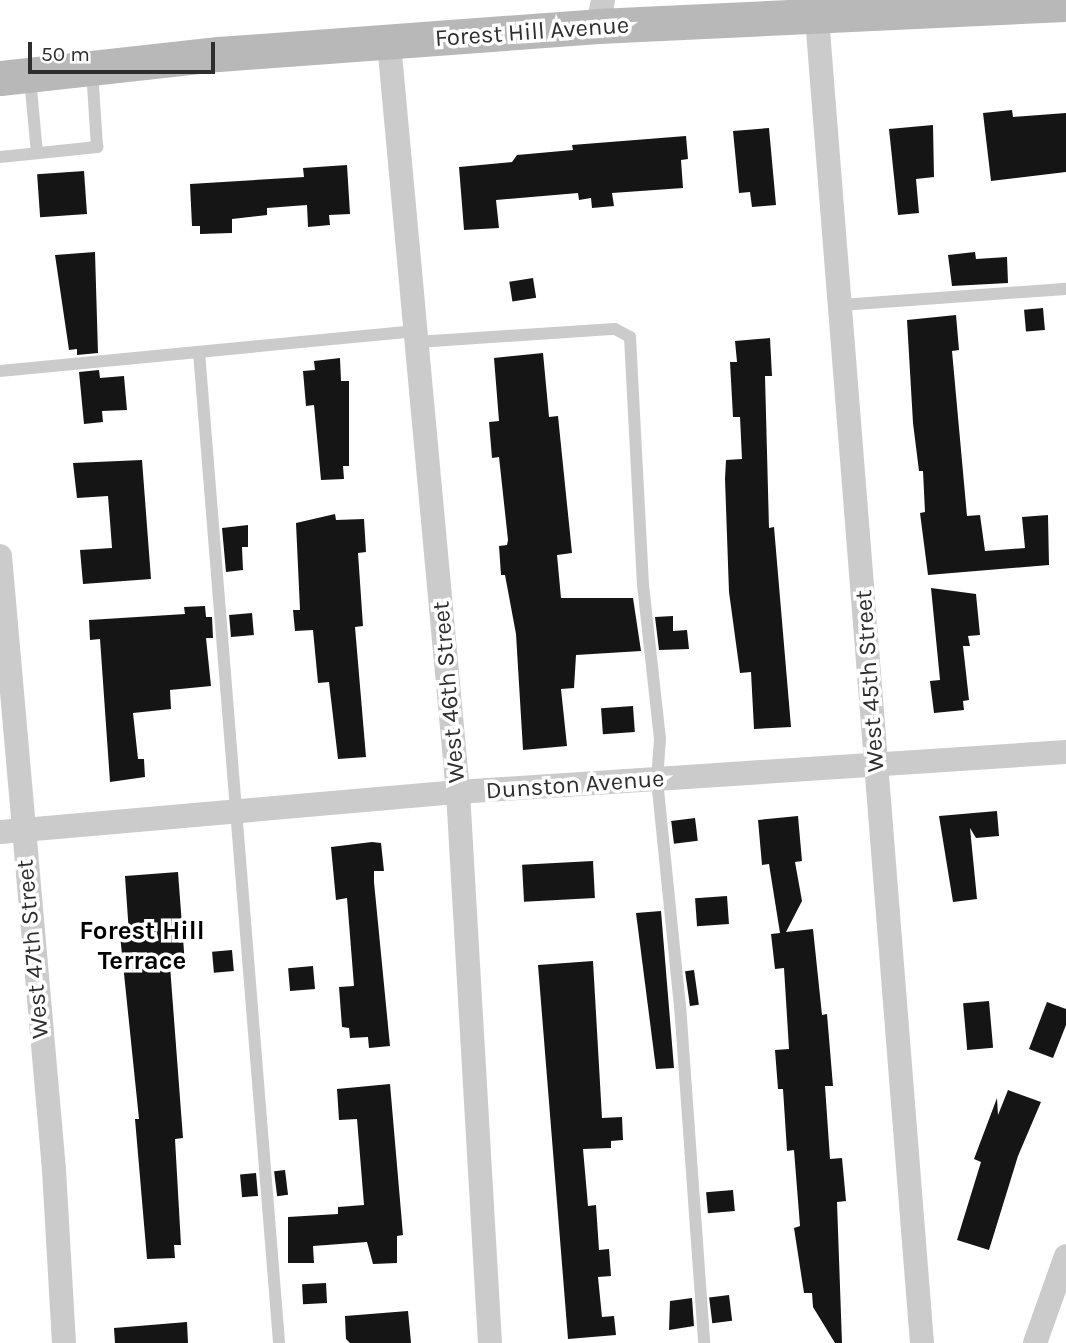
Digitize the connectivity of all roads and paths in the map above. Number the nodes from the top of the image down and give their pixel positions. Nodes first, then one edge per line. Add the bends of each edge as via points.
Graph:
1 (1066, 4) edge
2 (959, 5) edge
3 (600, 13) edge
4 (817, 18) junction
5 (389, 43) junction
6 (92, 68) junction
7 (15, 76) edge
8 (37, 153) junction
9 (0, 157) edge
10 (1066, 289) edge
11 (841, 305) junction
12 (416, 337) junction
13 (199, 352) junction
14 (0, 371) edge
15 (0, 556) edge
16 (1066, 752) edge
17 (876, 765) junction
18 (657, 780) junction
19 (458, 792) junction
20 (235, 812) junction
21 (11, 832) edge
22 (1066, 1256) edge
23 (64, 1343) edge
24 (279, 1343) edge
25 (490, 1343) edge
26 (704, 1343) edge
27 (922, 1343) edge
28 (1035, 1343) edge

1 - 2 main road, Forest Hill Avenue
2 - 4 main road, Forest Hill Avenue
3 - 4 main road, Forest Hill Avenue
3 - 5 main road, Forest Hill Avenue
4 - 11 street, West 45th Street
5 - 6 main road, Forest Hill Avenue
5 - 12 street, West 46th Street
6 - 7 main road, Forest Hill Avenue
6 - 8 lane via 97,147
7 - 8 lane
8 - 9 lane
10 - 11 lane
11 - 17 street, West 45th Street
12 - 13 lane
12 - 18 lane via 615,329 630,337 643,585 660,739
12 - 19 street, West 46th Street
13 - 14 lane
13 - 20 lane
15 - 21 street, West 47th Street
16 - 17 street, Dunston Avenue
17 - 18 street, Dunston Avenue
17 - 27 street, West 45th Street
18 - 19 street, Dunston Avenue
18 - 26 lane via 667,852
19 - 20 street, Dunston Avenue
19 - 25 street, West 46th Street
20 - 21 street, Dunston Avenue
20 - 24 lane
21 - 23 street, West 47th Street via 54,1170
22 - 28 street

